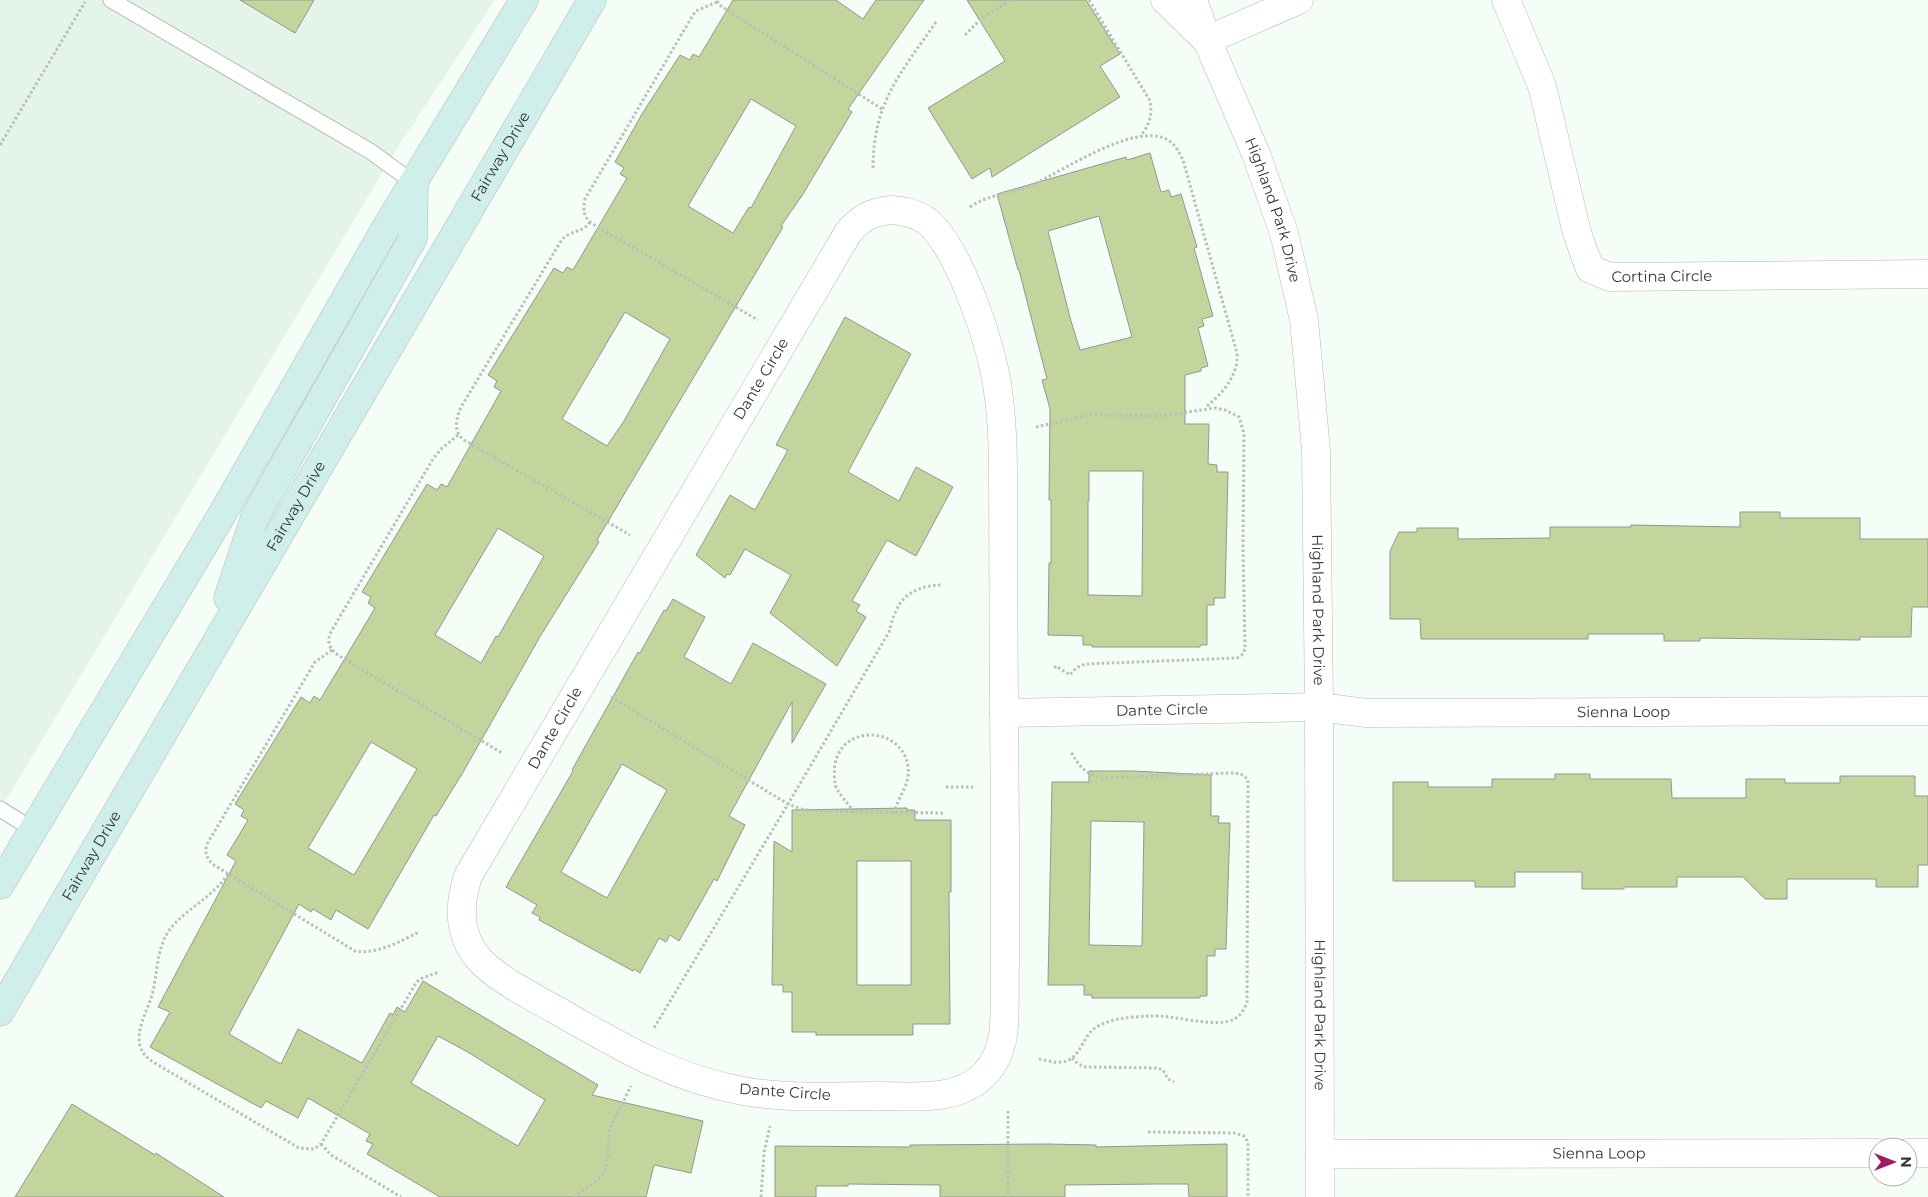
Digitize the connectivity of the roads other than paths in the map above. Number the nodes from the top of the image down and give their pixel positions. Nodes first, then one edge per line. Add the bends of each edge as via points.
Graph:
1 (111, 0) edge
2 (524, 0) edge
3 (592, 0) edge
4 (1165, 0) edge
5 (1193, 0) edge
6 (1299, 0) edge
7 (1506, 0) edge
8 (1207, 40) junction
9 (414, 183) junction
10 (1928, 274) edge
11 (209, 653) junction
12 (1319, 707) junction
13 (1928, 712) edge
14 (1004, 713) junction
15 (0, 809) edge
16 (32, 829) junction
17 (0, 885) edge
18 (0, 1012) edge
19 (1868, 1153) edge
20 (1320, 1154) junction
21 (1320, 1197) edge

1 - 9 lane via 370,152
2 - 9 main road
3 - 11 main road, Fairway Drive
4 - 8 street, Highland Park Drive
5 - 8 street, Highland Park Drive
6 - 8 street
7 - 10 street, Cortina Circle via 1542,86 1577,233 1590,269 1610,277
8 - 12 street, Highland Park Drive via 1256,154 1284,233 1304,320 1316,450
9 - 11 main road via 413,238 255,516
9 - 16 main road via 224,511
11 - 18 main road, Fairway Drive
12 - 13 street, Sienna Loop via 1366,713
12 - 14 street, Dante Circle
12 - 20 street, Highland Park Drive
14 - 14 street, Dante Circle via 1004,1033 998,1056 984,1076 963,1089 950,1094 917,1097 786,1095 745,1092 708,1083 644,1059 546,1004 490,969 477,957 466,938 461,908 468,876 848,233 862,218 880,211 904,211 916,215 936,231 957,264 992,358 1002,436
15 - 16 lane
16 - 17 main road
19 - 20 street, Sienna Loop
20 - 21 street, Highland Park Drive

